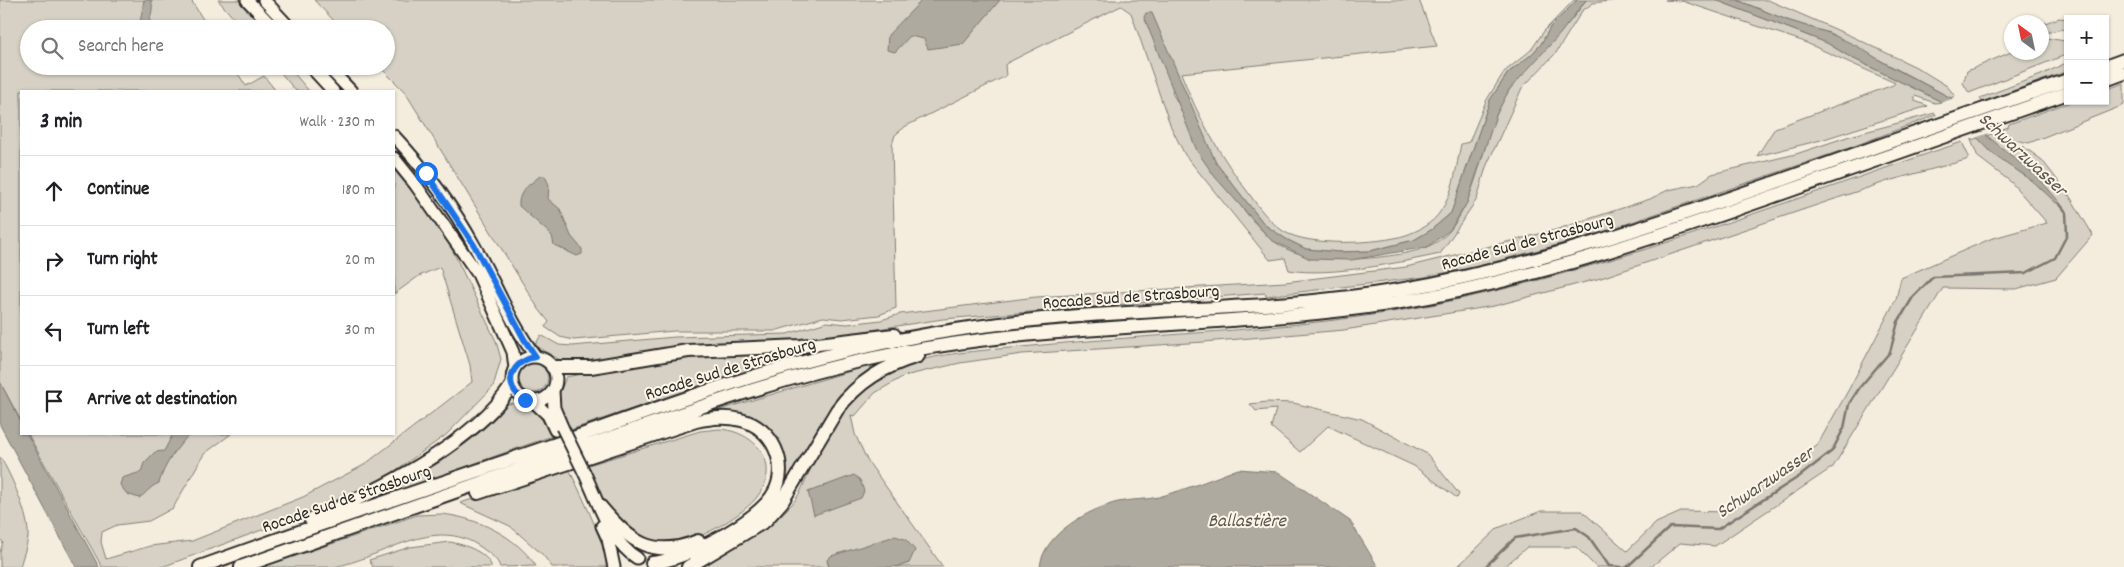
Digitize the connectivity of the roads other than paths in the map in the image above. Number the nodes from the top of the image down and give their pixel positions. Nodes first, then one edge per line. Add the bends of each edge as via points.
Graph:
1 (247, 0) edge
2 (264, 0) edge
3 (266, 20) edge
4 (283, 20) edge
5 (2124, 60) edge
6 (2109, 66) edge
7 (2124, 74) edge
8 (319, 75) edge
9 (336, 75) edge
10 (2109, 79) edge
11 (2064, 81) edge
12 (333, 90) edge
13 (350, 90) edge
14 (2064, 94) edge
15 (395, 137) edge
16 (395, 159) edge
17 (944, 332) junction
18 (986, 338) junction
19 (536, 357) junction
20 (552, 367) junction
21 (515, 368) junction
22 (512, 385) junction
23 (552, 391) junction
24 (534, 402) junction
25 (558, 429) junction
26 (588, 456) junction
27 (580, 474) junction
28 (600, 506) junction
29 (385, 517) junction
30 (251, 549) junction
31 (637, 558) junction
32 (654, 565) edge
33 (200, 567) edge
34 (241, 567) edge
35 (615, 567) edge
36 (688, 567) edge

1 - 3 main road
2 - 4 main road
5 - 6 highway
7 - 10 highway
8 - 12 main road
9 - 13 main road
11 - 17 highway, Rocade Sud de Strasbourg via 1634,231 1517,266 1392,291 1285,304 1074,316
14 - 18 highway, Rocade Sud de Strasbourg via 1650,238 1569,264 1464,290 1330,311
15 - 19 main road via 452,209
16 - 21 main road via 478,274 513,352
17 - 20 highway via 872,336 802,346 688,351 592,367
17 - 30 highway, Rocade Sud de Strasbourg via 840,353 762,374
18 - 29 highway, Rocade Sud de Strasbourg via 875,357 749,391
18 - 36 highway via 899,362 863,382 837,410 796,482 765,521
19 - 20 main road
19 - 21 main road via 520,361
20 - 23 main road via 556,379
21 - 22 main road
22 - 24 main road via 520,398
22 - 30 highway via 498,404 479,421 429,459 345,505
23 - 24 main road
23 - 25 main road
24 - 25 main road
25 - 27 main road
26 - 28 highway via 720,424 754,434 768,449 772,459 769,488 753,509 689,545 649,547 633,540
26 - 29 highway via 440,504
26 - 32 highway via 715,417 744,420 763,432 774,445 780,463 780,481 761,510 686,554
27 - 28 main road
27 - 35 main road via 608,539
28 - 31 main road via 618,540
29 - 34 highway, Rocade Sud de Strasbourg
30 - 33 highway, Rocade Sud de Strasbourg
31 - 32 main road
31 - 35 main road via 624,560

